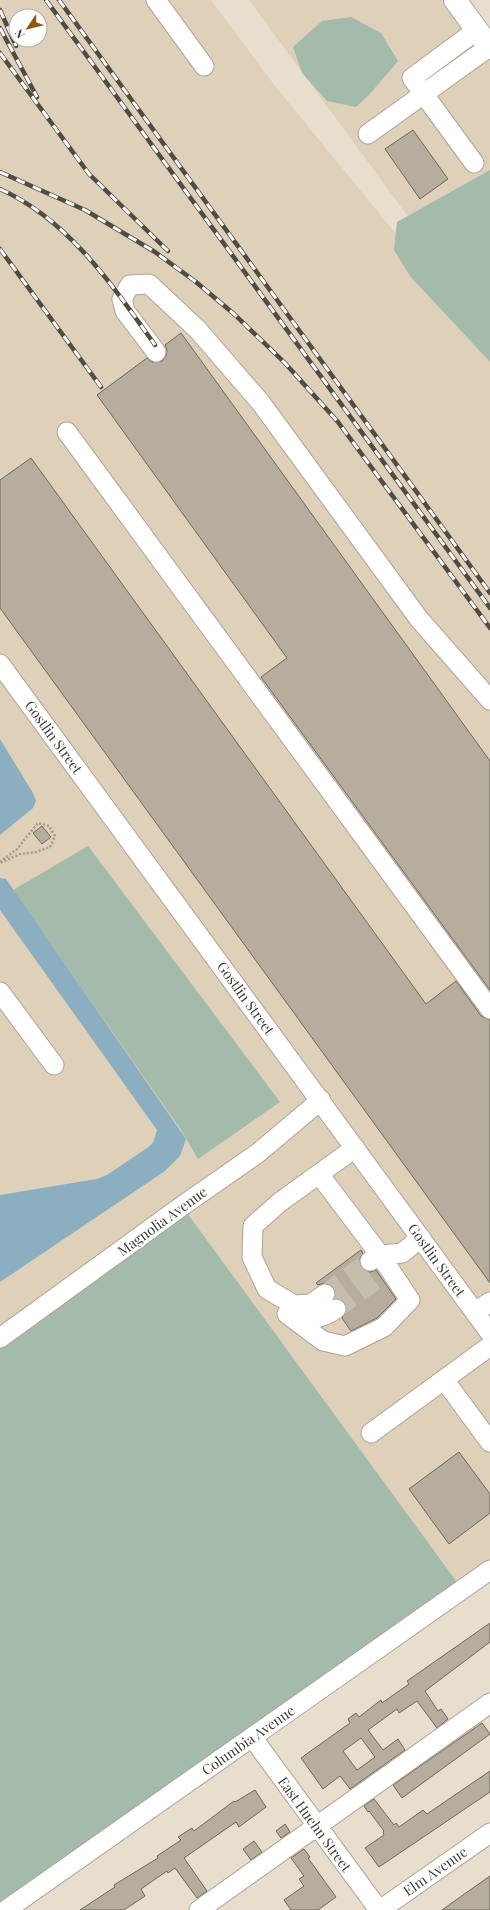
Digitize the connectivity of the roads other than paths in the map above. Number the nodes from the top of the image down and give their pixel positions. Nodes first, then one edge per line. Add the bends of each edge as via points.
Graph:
1 (156, 0) edge
2 (455, 0) edge
3 (485, 42) edge
4 (204, 66) dead end
5 (424, 94) junction
6 (368, 134) dead end
7 (474, 163) dead end
8 (156, 352) dead end
9 (67, 432) dead end
10 (0, 664) edge
11 (490, 700) edge
12 (0, 992) edge
13 (490, 1009) edge
14 (54, 1065) dead end
15 (321, 1100) junction
16 (355, 1148) junction
17 (319, 1174) junction
18 (421, 1238) junction
19 (380, 1266) junction
20 (267, 1289) junction
21 (482, 1307) edge
22 (287, 1314) junction
23 (490, 1333) edge
24 (0, 1338) edge
25 (490, 1346) edge
26 (445, 1380) junction
27 (372, 1432) dead end
28 (490, 1442) edge
29 (490, 1570) edge
30 (490, 1703) edge
31 (252, 1737) junction
32 (318, 1827) junction
33 (490, 1833) edge
34 (6, 1910) edge
35 (199, 1910) edge
36 (380, 1910) edge

1 - 4 street
2 - 3 main road
3 - 5 street via 412,78
5 - 6 street
5 - 7 street
8 - 11 street via 125,311 122,299 130,285 149,284 203,335 261,403 419,619
9 - 13 street
10 - 15 street, Gostlin Street
12 - 14 street
15 - 16 street, Gostlin Street
15 - 24 street, Magnolia Avenue via 258,1153
16 - 17 street
16 - 18 street, Gostlin Street
17 - 19 street
17 - 20 street via 280,1202 253,1226 252,1257
18 - 19 street
18 - 21 street, Gostlin Street
19 - 22 street via 410,1300 384,1327 346,1346 324,1341
20 - 22 street
20 - 22 street via 294,1305 330,1302 327,1315 309,1319
21 - 23 street, Gostlin Street
25 - 26 street
26 - 27 street
26 - 28 street
29 - 31 street, Columbia Avenue
30 - 32 street
31 - 32 street, East Huehn Street
31 - 34 street, Columbia Avenue
32 - 35 street
32 - 36 street, East Huehn Street
33 - 36 street, Elm Avenue

